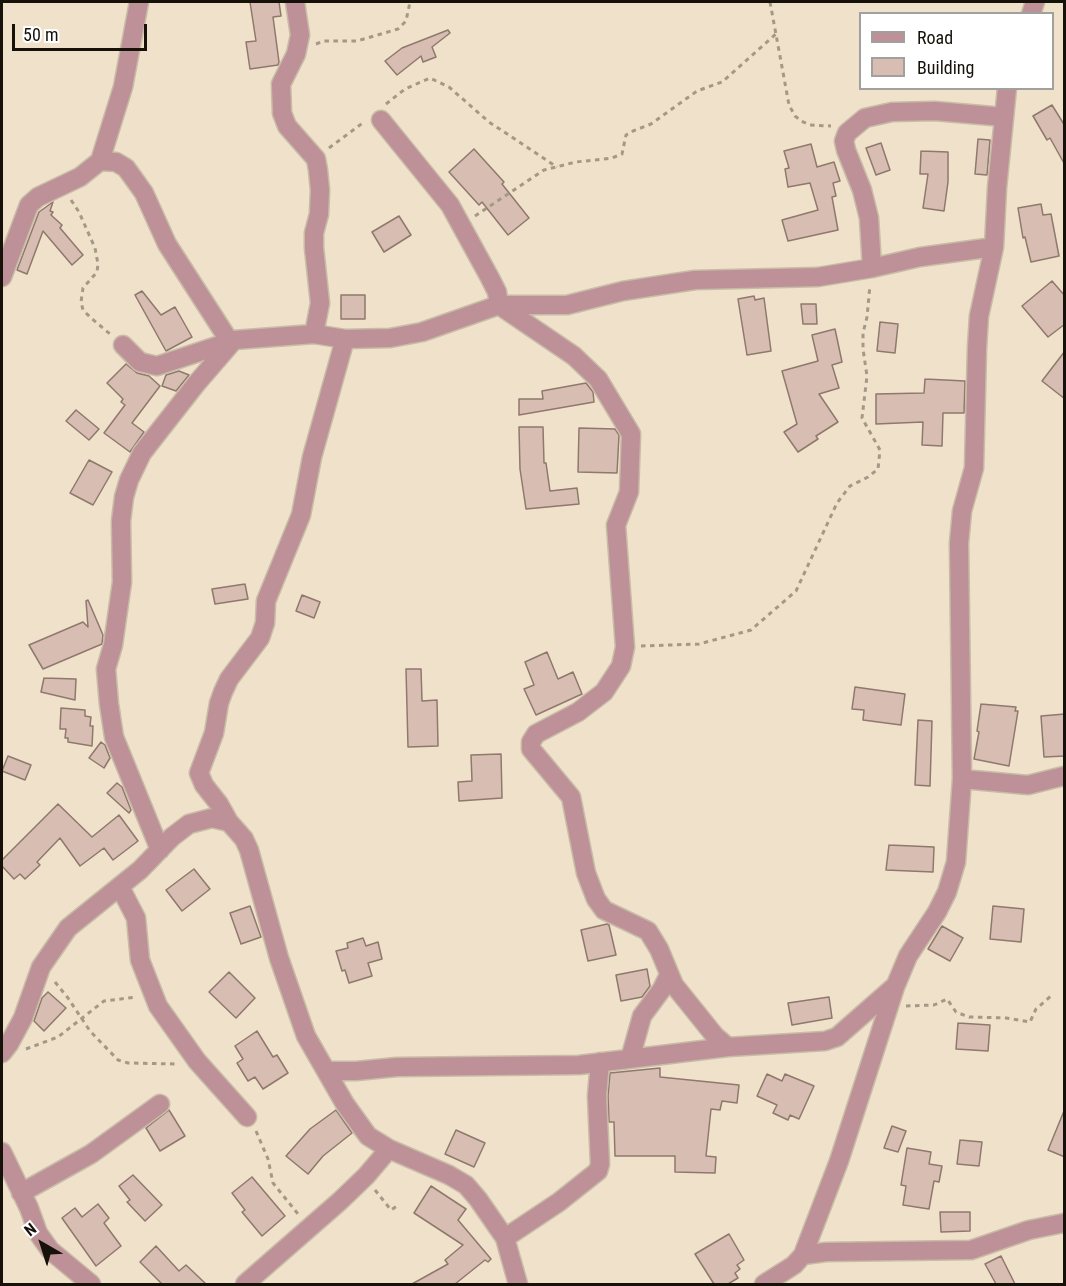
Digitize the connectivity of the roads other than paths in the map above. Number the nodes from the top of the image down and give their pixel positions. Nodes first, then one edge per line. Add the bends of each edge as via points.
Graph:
1 (139, 2) edge
2 (295, 2) edge
3 (1007, 90) edge
4 (376, 116) road end
5 (1004, 117) junction
6 (100, 161) junction
7 (994, 247) junction
8 (872, 268) junction
9 (2, 277) edge
10 (499, 305) junction
11 (314, 334) junction
12 (345, 339) junction
13 (232, 341) junction
14 (123, 345) road end
15 (1065, 776) edge
16 (962, 779) junction
17 (229, 822) junction
18 (160, 850) junction
19 (120, 887) junction
20 (669, 975) junction
21 (893, 994) junction
22 (728, 1047) junction
23 (2, 1053) edge
24 (630, 1059) junction
25 (600, 1062) junction
26 (326, 1071) junction
27 (160, 1104) dead end
28 (247, 1117) road end
29 (389, 1149) junction
30 (2, 1152) edge
31 (21, 1193) junction
32 (1065, 1223) edge
33 (505, 1238) junction
34 (803, 1255) junction
35 (91, 1284) edge
36 (245, 1284) edge
37 (518, 1284) edge
38 (764, 1284) edge

1 - 6 street via 123,87
2 - 11 street via 300,35 281,84 282,112 287,126 316,159 320,190 314,248 320,303
3 - 5 street
4 - 10 street via 450,205 497,292
5 - 7 street
5 - 8 street via 892,112 865,118 847,133 846,150 869,218
6 - 9 street via 80,177 29,205
6 - 13 street via 116,162 126,168 144,193 167,244
7 - 8 street
7 - 16 street via 979,316 974,468 962,511 959,543
8 - 10 street via 818,277 695,280 567,305
10 - 12 street via 422,332 390,338
10 - 20 street via 574,356 598,379 631,434 629,492 616,525 625,647 621,666 604,692 578,712 536,734 531,749 571,796 586,873 596,899 604,910 648,931
11 - 12 street
11 - 13 street
12 - 17 street via 312,457 301,514 266,602 260,638 223,692 199,773
13 - 14 street via 157,366 140,362
13 - 18 street via 142,453 124,497 122,582 106,669 109,704 114,737
15 - 16 street via 1028,785
16 - 21 street via 956,862 947,892 908,956
17 - 18 street via 212,818 189,824
17 - 26 street via 249,850 306,1036
18 - 19 street
19 - 23 street via 68,928 41,967 23,1018
19 - 28 street via 136,918 140,960 158,1006 197,1061
20 - 22 street
20 - 24 street via 642,1016
21 - 22 street via 837,1037 825,1041
21 - 34 street via 839,1161
22 - 24 street
24 - 25 street
25 - 26 street
25 - 33 street via 598,1171
26 - 29 street via 368,1136
27 - 31 street via 91,1154
29 - 33 street via 466,1185
29 - 36 street via 366,1176
30 - 31 street
31 - 35 street via 50,1250
32 - 34 street via 1029,1230 971,1250
33 - 37 street
34 - 38 street

